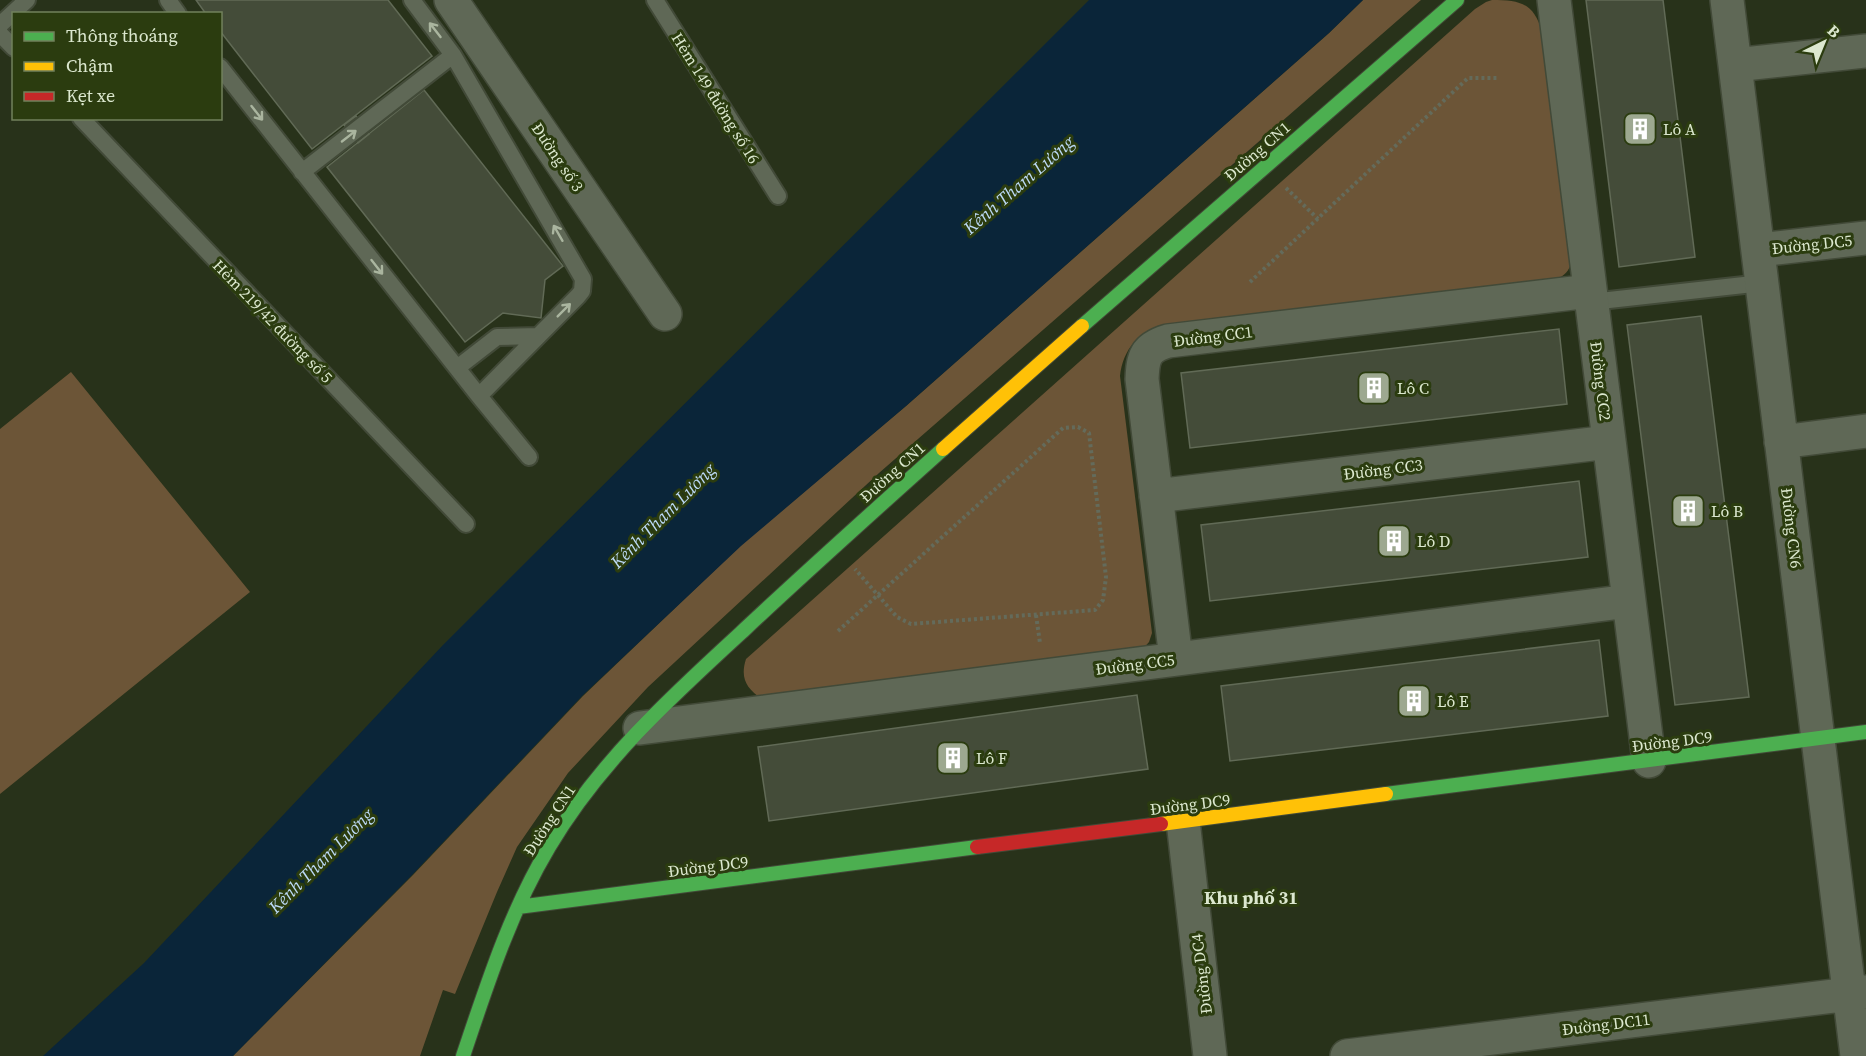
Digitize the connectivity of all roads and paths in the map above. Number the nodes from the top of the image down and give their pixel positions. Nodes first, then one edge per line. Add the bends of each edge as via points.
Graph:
1 (27, 0) edge
2 (412, 0) edge
3 (451, 0) edge
4 (655, 0) edge
5 (1457, 0) edge
6 (1554, 0) edge
7 (1727, 0) edge
8 (14, 12) edge
9 (12, 14) edge
10 (0, 25) edge
11 (0, 34) edge
12 (12, 46) edge
13 (1866, 51) edge
14 (453, 55) junction
15 (1735, 65) junction
16 (222, 70) edge
17 (1499, 78) dead end
18 (83, 120) edge
19 (1265, 166) junction
20 (302, 172) junction
21 (778, 196) dead end
22 (1318, 219) junction
23 (1866, 238) edge
24 (1758, 250) junction
25 (1250, 282) dead end
26 (1762, 283) junction
27 (1591, 297) junction
28 (665, 314) dead end
29 (538, 336) junction
30 (457, 368) junction
31 (478, 396) junction
32 (1866, 431) edge
33 (1609, 442) junction
34 (1781, 442) junction
35 (529, 457) dead end
36 (1156, 496) junction
37 (466, 524) dead end
38 (834, 546) junction
39 (878, 595) junction
40 (1629, 601) junction
41 (1036, 615) junction
42 (838, 631) dead end
43 (1040, 643) dead end
44 (1176, 659) junction
45 (640, 728) junction
46 (1866, 732) edge
47 (1818, 739) junction
48 (1649, 761) junction
49 (1183, 821) junction
50 (518, 907) junction
51 (1858, 993) edge
52 (463, 1056) edge
53 (1210, 1056) edge
54 (1347, 1056) edge
55 (1857, 1056) edge

1 - 8 lane
14 -> 2 lane
3 - 28 street, Đường số 3
4 - 21 lane, Hẻm 149 đường số 16
5 - 19 street, Đường CN1
6 - 27 street, Đường CC2
7 - 15 street, Đường CN6
9 - 10 lane
11 - 12 lane
13 - 15 street
20 -> 14 lane
29 -> 14 lane via 582,291 583,279
15 - 24 street, Đường CN6
16 -> 20 lane
17 - 22 path via 1468,78
18 - 37 lane, Hẻm 219/42 đường số 5
19 - 22 path
19 - 38 street, Đường CN1
20 -> 30 lane
22 - 25 path
23 - 24 street, Đường DC5
24 - 26 street, Đường CN6
26 - 27 lane
26 - 34 street, Đường CN6
27 - 33 street, Đường CC2
27 - 36 street, Đường CC1 via 1156,344 1147,352 1142,379
29 - 30 lane via 497,336
29 - 31 lane
30 - 31 lane
31 - 35 lane
32 - 34 street
33 - 36 street, Đường CC3
33 - 40 street, Đường CC2
34 - 47 street, Đường CN6
36 - 44 street, Đường CC1
38 - 39 path
38 - 45 street, Đường CN1
39 - 41 path via 897,617 911,624
39 - 41 path via 1063,428 1078,427 1089,433 1106,577 1103,600 1095,610
39 - 42 path
40 - 44 street, Đường CC5
40 - 48 street, Đường CC2
41 - 43 path
44 - 45 street, Đường CC5
45 - 50 street, Đường CN1 via 564,822
46 - 47 street, Đường DC9
47 - 48 street, Đường DC9
47 - 51 street, Đường CN6
48 - 49 street, Đường DC9
49 - 50 street, Đường DC9
49 - 53 street, Đường DC4
50 - 52 street, Đường CN1
51 - 54 street, Đường DC11
51 - 55 street, Đường CN6

